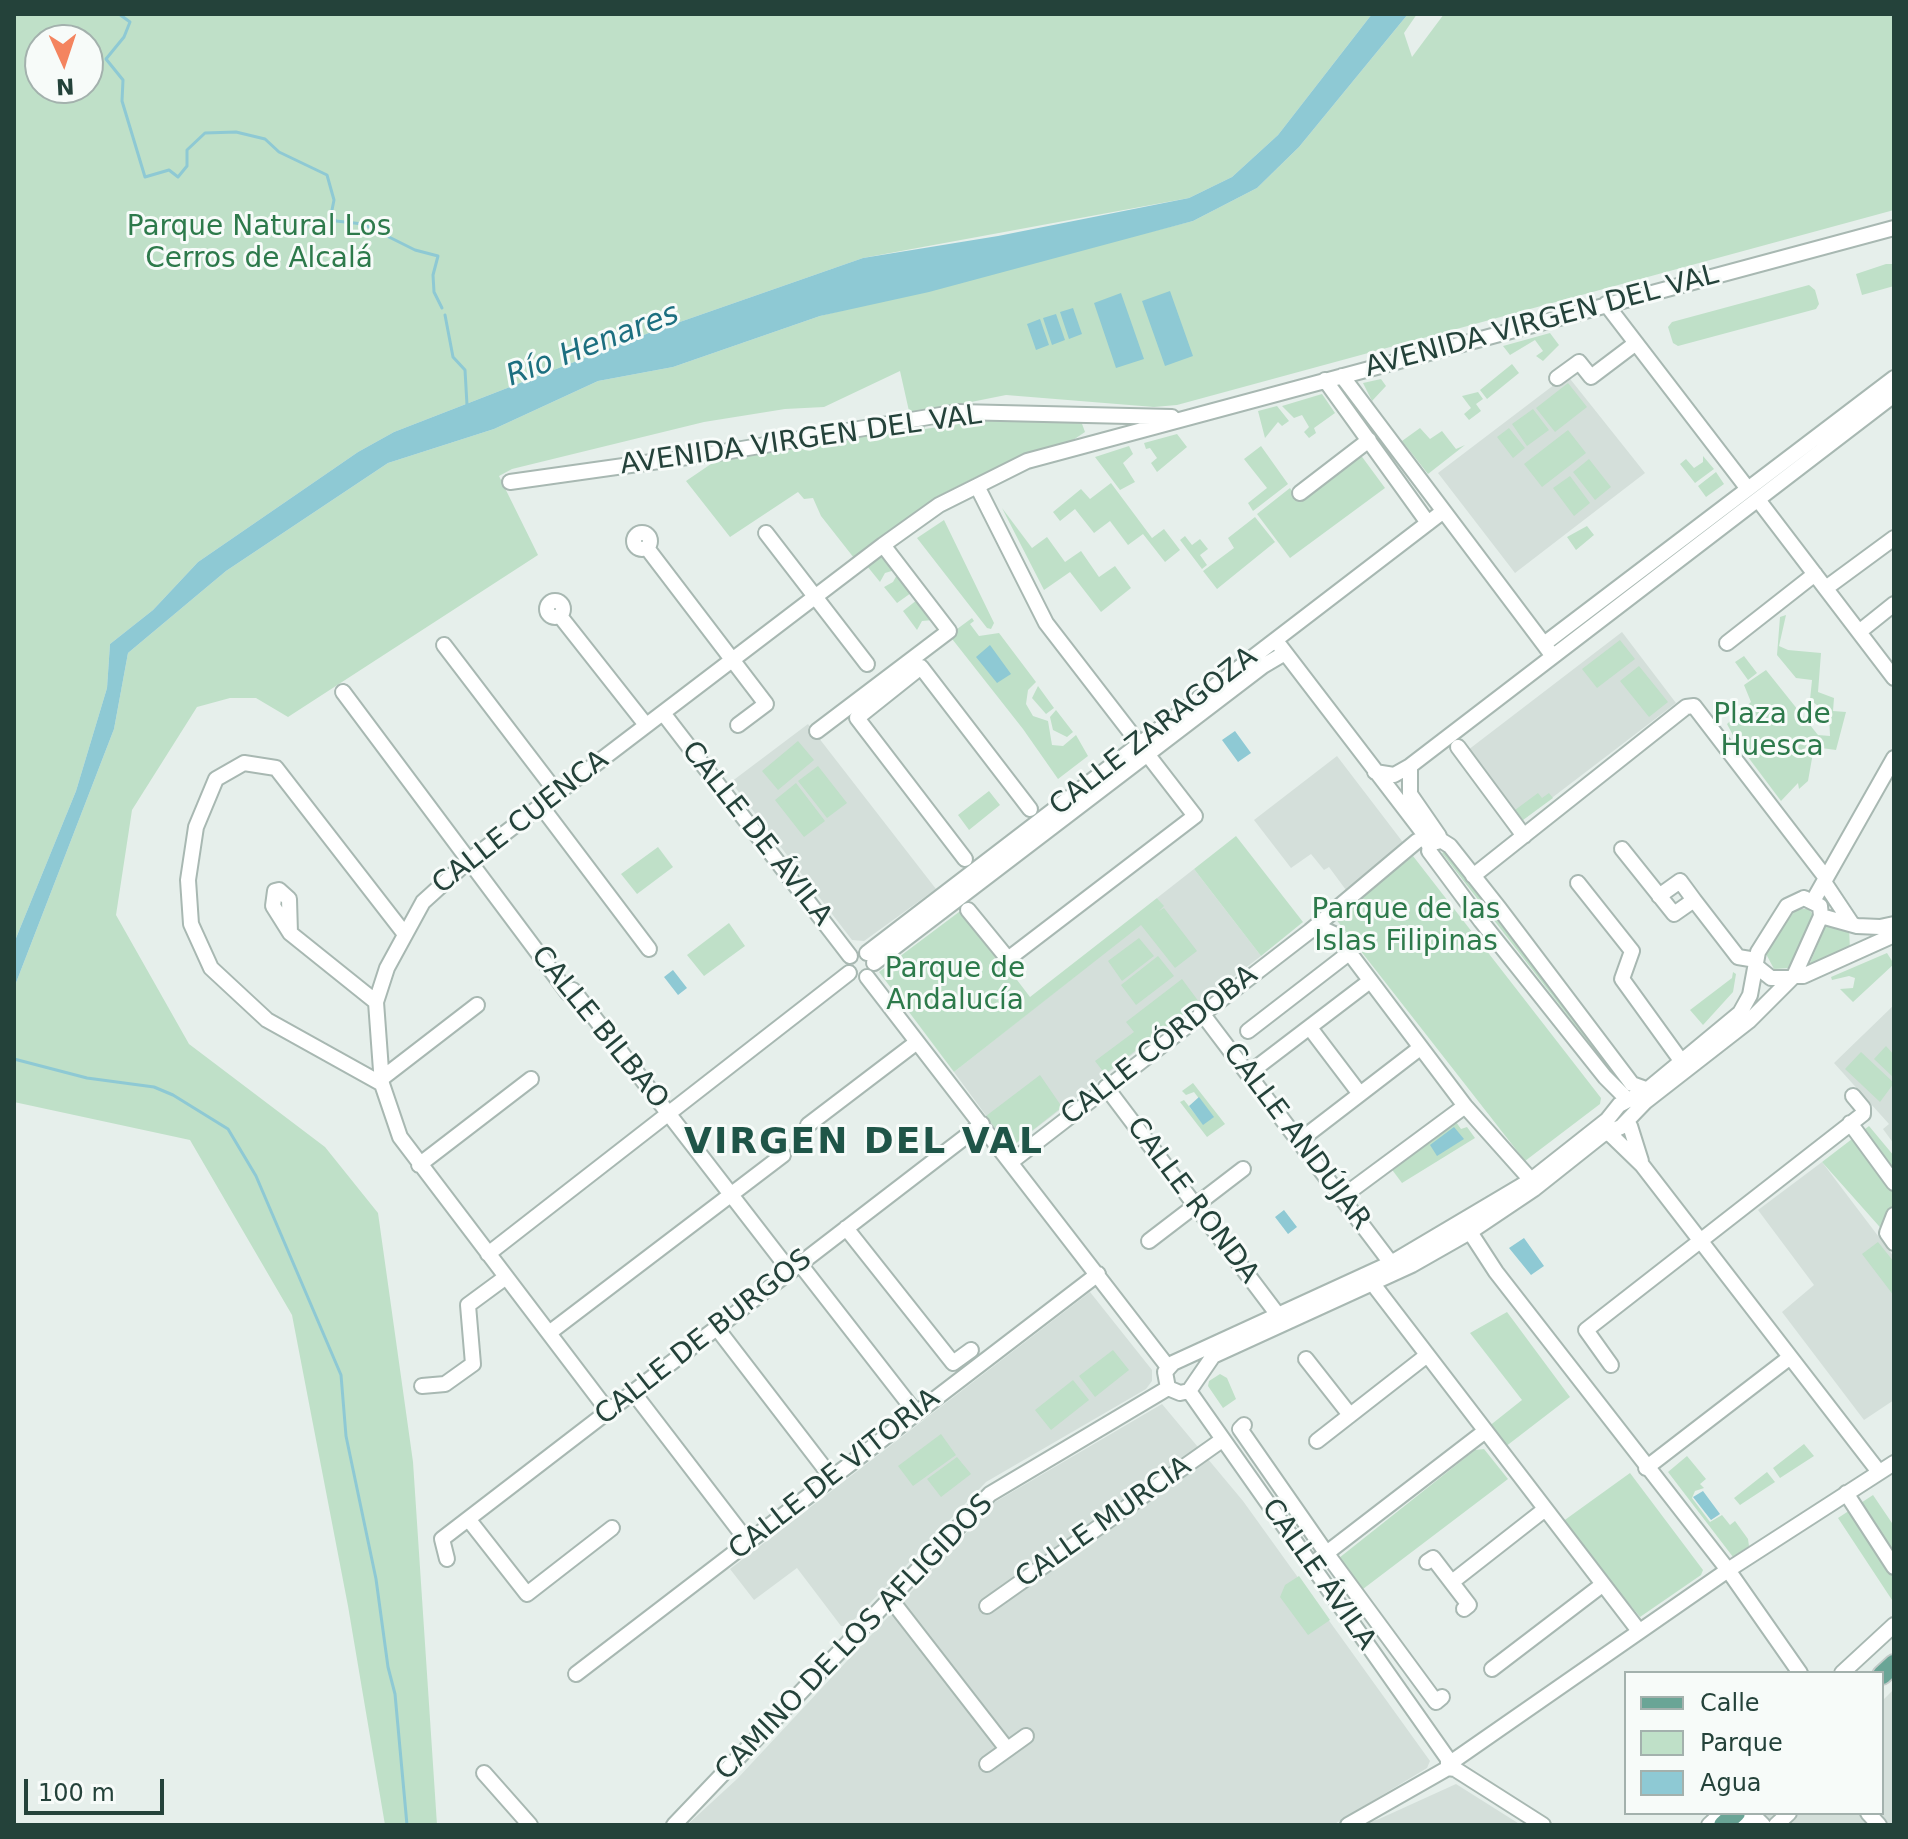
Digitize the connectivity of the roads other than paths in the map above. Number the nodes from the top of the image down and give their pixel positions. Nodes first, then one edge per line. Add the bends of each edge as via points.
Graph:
1 (1894, 228) edge
2 (1606, 304) junction
3 (1636, 343) junction
4 (1342, 376) junction
5 (1557, 378) dead end
6 (1894, 378) edge
7 (1325, 380) junction
8 (1894, 395) edge
9 (1093, 415) junction
10 (1191, 417) junction
11 (1369, 440) junction
12 (1098, 442) junction
13 (1027, 461) joint
14 (510, 482) dead end
15 (977, 486) junction
16 (1425, 491) junction
17 (1300, 493) dead end
18 (1754, 495) junction
19 (1412, 501) junction
20 (1441, 513) junction
21 (1428, 523) junction
22 (766, 533) dead end
23 (1894, 538) edge
24 (883, 545) junction
25 (647, 548) dead end
26 (1815, 574) junction
27 (1826, 588) junction
28 (815, 596) junction
29 (1894, 604) edge
30 (560, 616) dead end
31 (1859, 632) junction
32 (1275, 640) junction
33 (1727, 643) dead end
34 (1544, 644) junction
35 (444, 645) dead end
36 (1285, 653) junction
37 (1554, 657) junction
38 (733, 660) junction
39 (867, 664) dead end
40 (1892, 672) edge
41 (343, 692) dead end
42 (663, 713) junction
43 (646, 725) junction
44 (738, 725) dead end
45 (817, 731) dead end
46 (1458, 749) dead end
47 (1149, 754) junction
48 (1894, 758) edge
49 (1410, 766) junction
50 (1375, 772) junction
51 (557, 793) junction
52 (541, 806) junction
53 (1030, 809) dead end
54 (1524, 836) junction
55 (1429, 838) junction
56 (1622, 849) dead end
57 (965, 859) dead end
58 (467, 862) junction
59 (1473, 876) junction
60 (1825, 880) junction
61 (1578, 883) dead end
62 (1659, 896) junction
63 (1694, 900) junction
64 (1813, 901) junction
65 (968, 910) dead end
66 (1821, 916) junction
67 (1894, 924) edge
68 (1854, 925) junction
69 (1310, 931) junction
70 (290, 933) dead end
71 (404, 933) junction
72 (1894, 935) edge
73 (1859, 948) junction
74 (649, 949) dead end
75 (1349, 953) junction
76 (850, 956) junction
77 (1756, 963) junction
78 (870, 964) junction
79 (849, 973) junction
80 (1793, 977) junction
81 (1370, 981) junction
82 (376, 1002) junction
83 (477, 1005) dead end
84 (1201, 1012) junction
85 (1310, 1028) junction
86 (1248, 1031) dead end
87 (917, 1042) junction
88 (1420, 1048) junction
89 (1682, 1062) junction
90 (1248, 1074) junction
91 (531, 1079) dead end
92 (382, 1082) junction
93 (1106, 1087) junction
94 (1360, 1094) junction
95 (1853, 1096) dead end
96 (1465, 1106) junction
97 (669, 1113) junction
98 (1621, 1115) junction
99 (1850, 1123) junction
100 (982, 1124) junction
101 (808, 1125) dead end
102 (1299, 1141) junction
103 (1630, 1150) junction
104 (783, 1155) dead end
105 (1011, 1162) junction
106 (419, 1165) junction
107 (1243, 1169) dead end
108 (1531, 1180) junction
109 (1894, 1183) edge
110 (731, 1192) junction
111 (1342, 1197) junction
112 (1195, 1207) junction
113 (1894, 1215) edge
114 (846, 1228) junction
115 (1470, 1232) junction
116 (1149, 1241) dead end
117 (1697, 1241) junction
118 (1894, 1243) edge
119 (488, 1254) junction
120 (1391, 1263) junction
121 (795, 1267) junction
122 (1096, 1274) junction
123 (506, 1277) junction
124 (1373, 1284) junction
125 (1278, 1315) junction
126 (716, 1327) junction
127 (549, 1333) junction
128 (971, 1350) dead end
129 (1426, 1356) junction
130 (1789, 1358) junction
131 (1306, 1359) dead end
132 (1174, 1364) junction
133 (1611, 1365) dead end
134 (1196, 1377) junction
135 (422, 1386) dead end
136 (1168, 1388) junction
137 (1189, 1391) junction
138 (633, 1392) junction
139 (608, 1411) junction
140 (916, 1413) junction
141 (1350, 1415) junction
142 (1244, 1425) dead end
143 (1484, 1432) junction
144 (1222, 1440) junction
145 (1317, 1441) dead end
146 (1894, 1463) edge
147 (1646, 1468) junction
148 (1879, 1472) junction
149 (832, 1478) junction
150 (1846, 1493) junction
151 (1544, 1510) junction
152 (469, 1520) junction
153 (612, 1528) dead end
154 (748, 1542) junction
155 (1327, 1554) junction
156 (447, 1559) dead end
157 (1427, 1562) dead end
158 (1311, 1565) junction
159 (1894, 1567) edge
160 (1728, 1570) junction
161 (1452, 1582) junction
162 (1602, 1585) junction
163 (889, 1597) junction
164 (987, 1606) dead end
165 (1464, 1609) dead end
166 (1894, 1625) edge
167 (1639, 1631) junction
168 (1492, 1669) dead end
169 (1799, 1671) edge
170 (1844, 1671) edge
171 (576, 1674) dead end
172 (1442, 1697) dead end
173 (1026, 1736) dead end
174 (1007, 1749) junction
175 (987, 1764) dead end
176 (1452, 1764) junction
177 (484, 1773) dead end
178 (530, 1825) edge
179 (674, 1825) edge
180 (1348, 1825) edge
181 (1543, 1825) edge

1 - 2 street, AVENIDA VIRGEN DEL VAL
2 - 3 street
2 - 4 street, AVENIDA VIRGEN DEL VAL
3 - 5 street via 1591,377 1579,362
3 - 18 street
4 - 7 street, AVENIDA VIRGEN DEL VAL
4 - 16 street
6 - 18 street
7 - 10 street, AVENIDA VIRGEN DEL VAL
7 - 11 street
8 - 18 street
9 - 10 street, AVENIDA VIRGEN DEL VAL
9 - 12 street
9 - 14 street, AVENIDA VIRGEN DEL VAL via 958,412 703,456
10 - 12 street, AVENIDA VIRGEN DEL VAL
11 - 17 street
11 - 19 street
12 - 13 street, AVENIDA VIRGEN DEL VAL
13 - 15 street, CALLE CUENCA
15 - 24 street, CALLE CUENCA via 939,505
15 - 47 street via 1046,623
16 - 19 street
16 - 20 street
18 - 26 street
18 - 34 street
18 - 37 street
19 - 21 street
20 - 21 street, CALLE ZARAGOZA
20 - 34 street
21 - 32 street, CALLE ZARAGOZA
22 - 28 street
23 - 27 street
24 - 28 street, CALLE CUENCA
24 - 45 street via 949,631
25 - 38 street
26 - 27 street
26 - 33 street
27 - 31 street
28 - 38 street, CALLE CUENCA
28 - 39 street
29 - 31 street
30 - 43 street
31 - 40 street
32 - 36 street
32 - 47 street, CALLE ZARAGOZA
34 - 37 street
35 - 51 street
36 - 47 street, CALLE ZARAGOZA
36 - 50 street
37 - 49 street
38 - 42 street, CALLE CUENCA
38 - 44 street via 766,704
41 - 58 street, CALLE BILBAO
42 - 43 street, CALLE CUENCA
42 - 76 street, CALLE DE ÁVILA
43 - 51 street, CALLE CUENCA
46 - 54 street
47 - 65 street via 1195,816 1008,959
47 - 78 street, CALLE ZARAGOZA
48 - 60 street
49 - 50 street via 1394,775
49 - 55 street via 1410,794
50 - 55 street
51 - 52 street, CALLE CUENCA
52 - 58 street, CALLE CUENCA
52 - 74 street
53 - 57 street via 921,667 857,718
54 - 59 street
54 - 60 street via 1686,707 1694,706
55 - 59 street via 1450,846
55 - 69 street, CALLE CÓRDOBA
55 - 98 street via 1429,851 1607,1082
56 - 62 street
58 - 71 street, CALLE CUENCA via 423,902
58 - 97 street, CALLE BILBAO
59 - 98 street via 1632,1084
60 - 64 street
60 - 68 street via 1835,903
61 - 89 street via 1632,951 1622,979
62 - 63 street via 1674,914
62 - 63 street via 1680,881
63 - 77 street via 1738,957
64 - 66 street
64 - 77 street via 1804,898 1787,906
66 - 68 street
66 - 80 street
67 - 68 street
68 - 73 street
69 - 75 street via 1321,928 1336,935
69 - 84 street, CALLE CÓRDOBA
70 - 82 street
71 - 82 street, CALLE CUENCA
71 - 92 street via 276,768 244,763 216,779 196,827 188,880 191,924 211,968 267,1020
72 - 73 street
73 - 80 street
75 - 81 street
75 - 86 street
76 - 78 street via 858,951
76 - 79 street
77 - 80 street via 1771,978
77 - 89 street via 1746,1005
78 - 79 street via 856,978
78 - 87 street
79 - 97 street
80 - 98 street via 1749,1021
81 - 85 street
81 - 88 street
82 - 92 street, CALLE CUENCA
83 - 92 street
84 - 90 street, CALLE ANDÚJAR
84 - 93 street, CALLE CÓRDOBA
85 - 90 street
85 - 94 street
87 - 100 street
87 - 101 street
88 - 94 street
88 - 96 street
89 - 98 street
90 - 102 street, CALLE ANDÚJAR
91 - 106 street
92 - 106 street, CALLE CUENCA via 400,1137
93 - 105 street, CALLE CÓRDOBA
93 - 112 street, CALLE RONDA
94 - 102 street
95 - 99 street via 1863,1114
96 - 108 street
96 - 111 street
97 - 110 street, CALLE BILBAO
97 - 119 street
98 - 103 street
98 - 103 street
98 - 108 street
98 - 115 street
99 - 109 street
99 - 117 street
100 - 105 street
100 - 114 street, CALLE DE BURGOS
102 - 111 street, CALLE ANDÚJAR
103 - 117 street
104 - 110 street
105 - 122 street
106 - 119 street, CALLE CUENCA
107 - 112 street
108 - 120 street
110 - 121 street, CALLE BILBAO
110 - 127 street
111 - 120 street, CALLE ANDÚJAR
112 - 116 street
112 - 125 street, CALLE RONDA
113 - 118 street via 1887,1233
114 - 121 street, CALLE DE BURGOS
114 - 128 street via 953,1363
115 - 124 street
115 - 147 street
117 - 130 street
117 - 133 street via 1586,1330
119 - 123 street, CALLE CUENCA
120 - 125 street
121 - 126 street, CALLE DE BURGOS
121 - 140 street, CALLE BILBAO
122 - 132 street
122 - 140 street, CALLE DE VITORIA
123 - 127 street, CALLE CUENCA
123 - 135 street via 468,1305 473,1364 445,1384
124 - 129 street
124 - 134 street via 1213,1356
125 - 132 street
126 - 138 street, CALLE DE BURGOS
126 - 149 street
127 - 139 street, CALLE CUENCA
129 - 141 street
129 - 143 street
130 - 147 street
130 - 148 street
131 - 141 street
132 - 134 street via 1190,1365
132 - 136 street via 1164,1377
134 - 137 street
136 - 137 street
136 - 163 street, CAMINO DE LOS AFLIGIDOS via 990,1494
137 - 144 street, CALLE ÁVILA
138 - 139 street, CALLE DE BURGOS
138 - 154 street
139 - 152 street, CALLE DE BURGOS
140 - 149 street, CALLE DE VITORIA
141 - 145 street
142 - 155 street, CALLE ÁVILA via 1240,1429
143 - 151 street
143 - 155 street
144 - 158 street, CALLE ÁVILA
144 - 164 street, CALLE MURCIA
146 - 148 street
147 - 160 street
148 - 150 street
149 - 154 street, CALLE DE VITORIA
150 - 159 street
150 - 160 street
151 - 161 street
151 - 162 street
152 - 153 street via 527,1594
152 - 156 street, CALLE DE BURGOS via 442,1539
154 - 171 street, CALLE DE VITORIA
155 - 158 street
155 - 172 street, CALLE ÁVILA via 1436,1702
157 - 161 street via 1433,1558
158 - 176 street, CALLE ÁVILA
160 - 167 street
160 - 169 street
161 - 165 street via 1469,1605
162 - 167 street
162 - 168 street
163 - 174 street
163 - 179 street, CAMINO DE LOS AFLIGIDOS
166 - 170 street
167 - 176 street
173 - 174 street
174 - 175 street
176 - 180 street
176 - 181 street, CALLE ÁVILA
177 - 178 street

